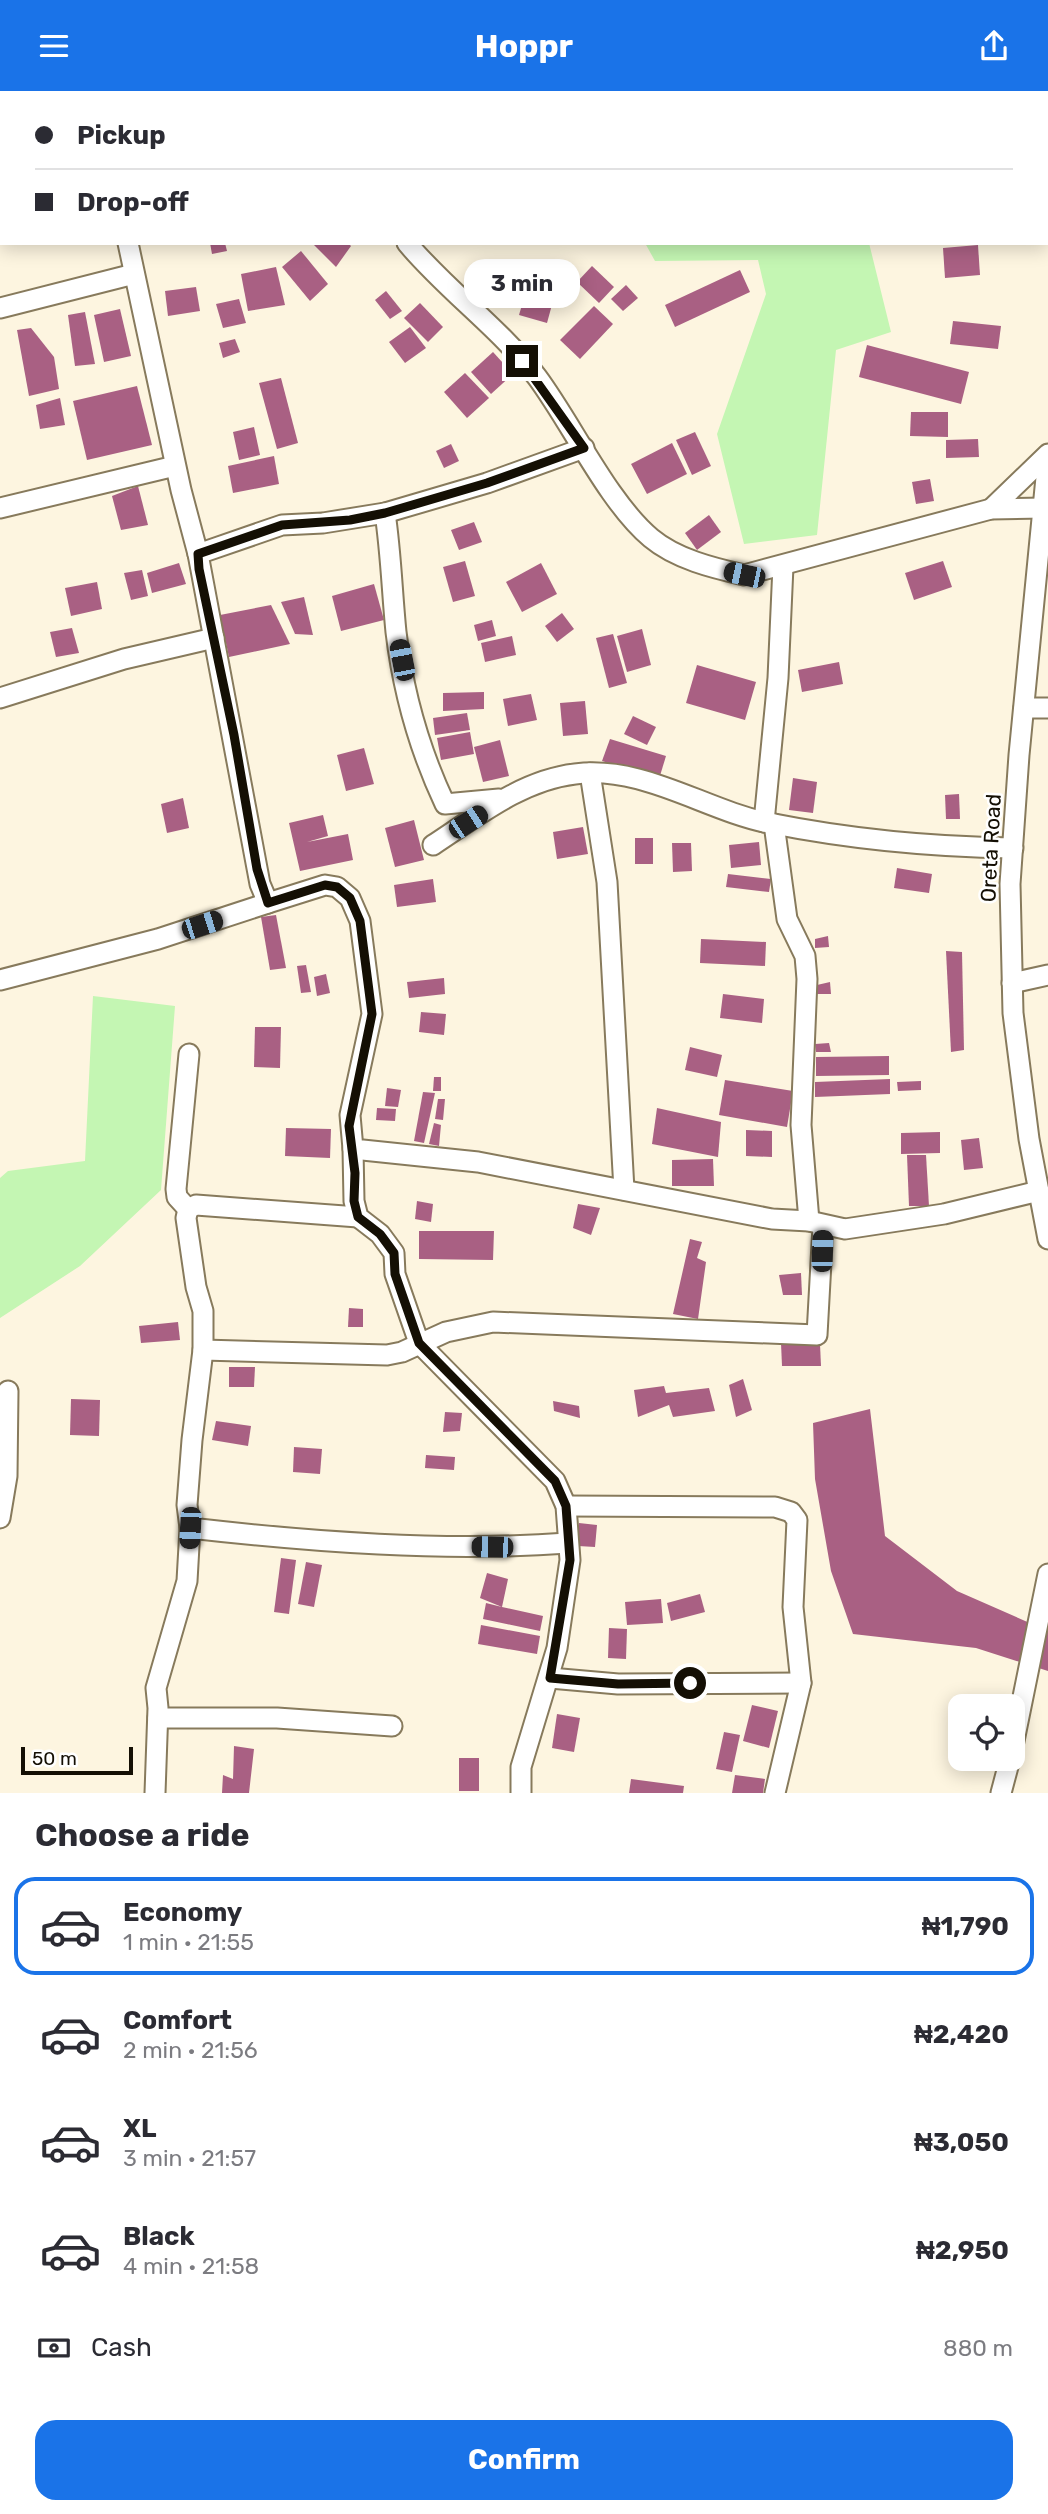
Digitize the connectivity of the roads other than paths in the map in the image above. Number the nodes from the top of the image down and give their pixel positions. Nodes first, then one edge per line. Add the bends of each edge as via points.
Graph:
1 (128, 245) edge
2 (409, 245) edge
3 (134, 274) junction
4 (0, 308) edge
5 (584, 448) junction
6 (1048, 456) edge
7 (175, 465) junction
8 (0, 508) edge
9 (1043, 508) junction
10 (991, 509) junction
11 (385, 513) junction
12 (198, 554) junction
13 (783, 566) junction
14 (214, 638) junction
15 (0, 698) edge
16 (1024, 708) junction
17 (1048, 708) edge
18 (590, 773) junction
19 (504, 799) junction
20 (769, 823) junction
21 (433, 845) dead end
22 (1013, 848) junction
23 (268, 903) junction
24 (1048, 975) edge
25 (0, 980) edge
26 (1012, 983) junction
27 (189, 1053) dead end
28 (353, 1149) junction
29 (624, 1190) junction
30 (1039, 1191) junction
31 (188, 1209) junction
32 (358, 1217) junction
33 (816, 1224) junction
34 (1048, 1236) edge
35 (419, 1343) junction
36 (203, 1350) junction
37 (8, 1391) dead end
38 (566, 1506) junction
39 (0, 1518) edge
40 (190, 1528) junction
41 (568, 1543) junction
42 (1048, 1574) edge
43 (550, 1678) junction
44 (801, 1683) junction
45 (1024, 1694) edge
46 (158, 1718) junction
47 (392, 1726) dead end
48 (1007, 1771) edge
49 (155, 1793) edge
50 (521, 1793) edge
51 (775, 1793) edge
52 (1001, 1793) edge

1 - 3 street
2 - 5 street via 537,377
3 - 4 street
3 - 7 street
5 - 11 street
5 - 13 street via 630,516 652,539 712,568 744,575
6 - 9 street, Oreta Road
6 - 10 street
7 - 8 street
7 - 12 street
9 - 10 street
9 - 16 street, Oreta Road
10 - 13 street
11 - 12 street via 282,525
11 - 19 street via 396,634 430,771 445,804
12 - 14 street
13 - 20 street
14 - 15 street via 124,659
14 - 23 street via 257,869
16 - 17 street
16 - 22 street, Oreta Road
18 - 19 street via 565,775
18 - 20 street via 672,787 723,810
18 - 29 street via 607,882
19 - 21 street
20 - 22 street via 954,847
20 - 33 street via 787,919 806,956 801,1125
22 - 26 street, Oreta Road
23 - 25 street via 158,939
23 - 28 street via 325,885 337,887 350,898 360,921 372,1014 350,1115
24 - 26 street
26 - 30 street, Oreta Road
27 - 31 street via 176,1189
28 - 29 street via 478,1162
28 - 32 street
29 - 33 street
30 - 33 street via 944,1214 845,1229
30 - 34 street, Oreta Road
31 - 32 street via 195,1205
31 - 36 street via 194,1274 203,1311
32 - 35 street via 380,1234 394,1253 395,1274
33 - 35 street via 817,1335 526,1321 468,1326
35 - 36 street via 402,1352 367,1356
35 - 38 street via 555,1481
36 - 40 street via 187,1505
37 - 39 street via 7,1476
38 - 41 street
38 - 44 street via 775,1507 791,1512 797,1520 793,1607
40 - 41 street via 298,1540 518,1547
40 - 46 street via 187,1581 156,1688
41 - 43 street via 570,1560
42 - 45 street
43 - 44 street via 618,1684
43 - 50 street via 530,1730 521,1767
44 - 51 street
46 - 47 street via 277,1718
46 - 49 street
48 - 52 street

